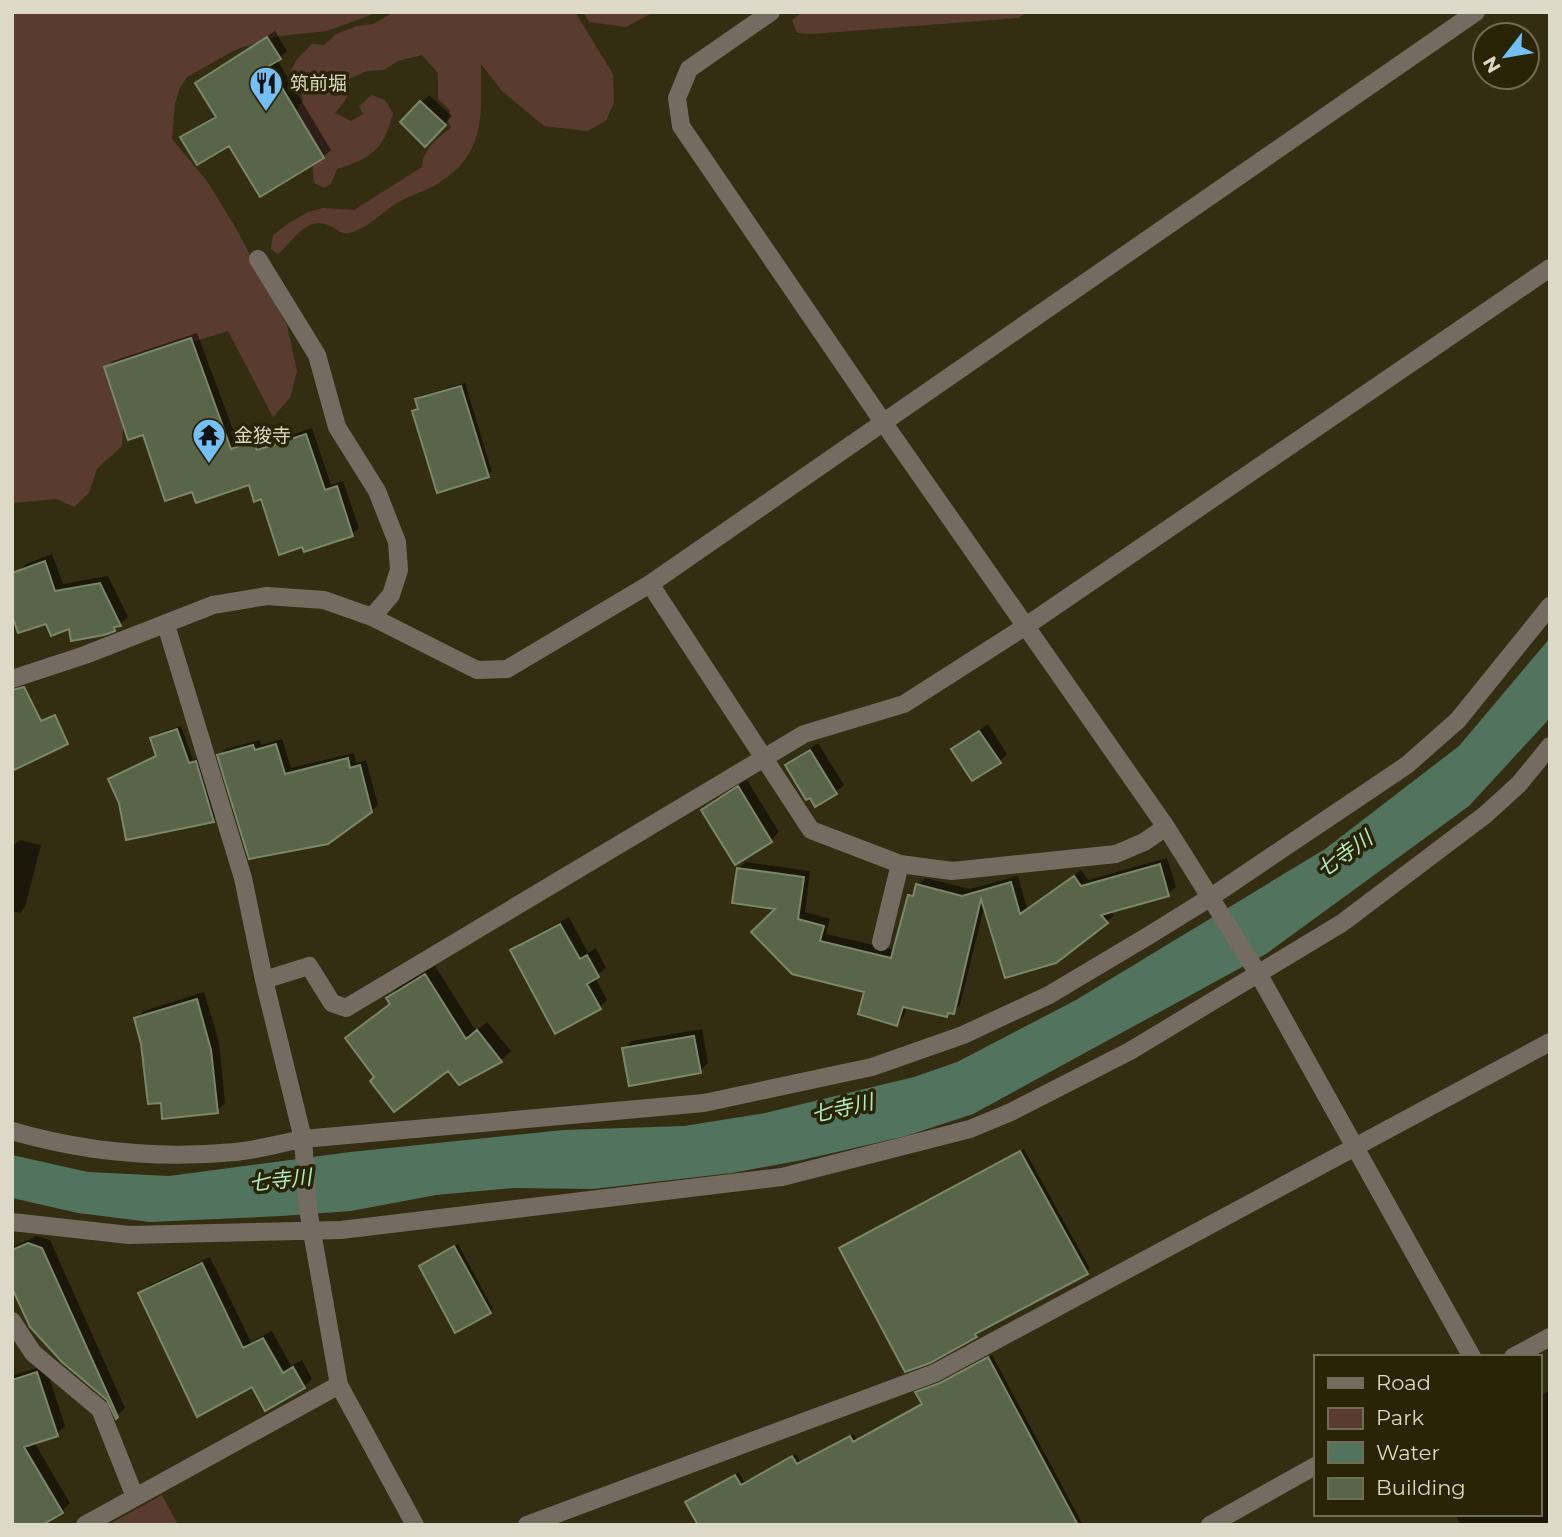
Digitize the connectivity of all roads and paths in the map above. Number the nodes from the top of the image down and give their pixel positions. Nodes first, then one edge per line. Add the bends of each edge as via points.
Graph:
1 (771, 12) edge
2 (1476, 12) edge
3 (258, 259) dead end
4 (1550, 268) edge
5 (883, 422) junction
6 (650, 584) junction
7 (1550, 606) edge
8 (372, 617) junction
9 (166, 625) junction
10 (1026, 626) junction
11 (12, 678) edge
12 (1550, 746) edge
13 (764, 756) junction
14 (1166, 827) junction
15 (900, 864) junction
16 (1211, 897) junction
17 (881, 942) dead end
18 (1259, 975) junction
19 (264, 980) junction
20 (1550, 1042) edge
21 (12, 1130) edge
22 (303, 1139) junction
23 (1354, 1147) junction
24 (12, 1222) edge
25 (312, 1230) junction
26 (12, 1321) edge
27 (1550, 1337) edge
28 (1471, 1355) edge
29 (1517, 1355) edge
30 (338, 1385) junction
31 (1314, 1467) edge
32 (135, 1497) junction
33 (85, 1525) edge
34 (415, 1525) edge
35 (527, 1525) edge
36 (1210, 1525) edge

1 - 5 street via 689,69 677,97 681,126
2 - 5 street
3 - 8 street via 317,355 337,427 377,491 397,542 399,570 391,595
4 - 10 street
5 - 6 street
5 - 10 street
6 - 8 street via 507,669 477,670
6 - 13 street
7 - 16 street via 1458,720 1408,765
8 - 9 street via 324,600 267,596 213,605
9 - 11 street
9 - 19 street via 243,878
10 - 13 street via 904,704 804,734
10 - 14 street
12 - 18 street via 1519,784 1447,845 1342,923
13 - 15 street via 811,830
13 - 19 street via 346,1008 332,1003 309,967
14 - 15 street via 1116,854 952,872
14 - 16 street
15 - 17 street
16 - 18 street
16 - 22 street via 1049,995 963,1035 872,1067 704,1103
18 - 23 street
18 - 25 street via 1130,1051 1011,1112 970,1129 886,1152 782,1177
19 - 22 street
20 - 23 street
21 - 22 street via 108,1151 172,1156 238,1152
22 - 25 street
23 - 28 street
23 - 35 street via 936,1373
24 - 25 street via 129,1235
25 - 30 street
26 - 32 street via 33,1353 100,1409
27 - 29 street
30 - 32 street
30 - 34 street
31 - 36 street
32 - 33 street

